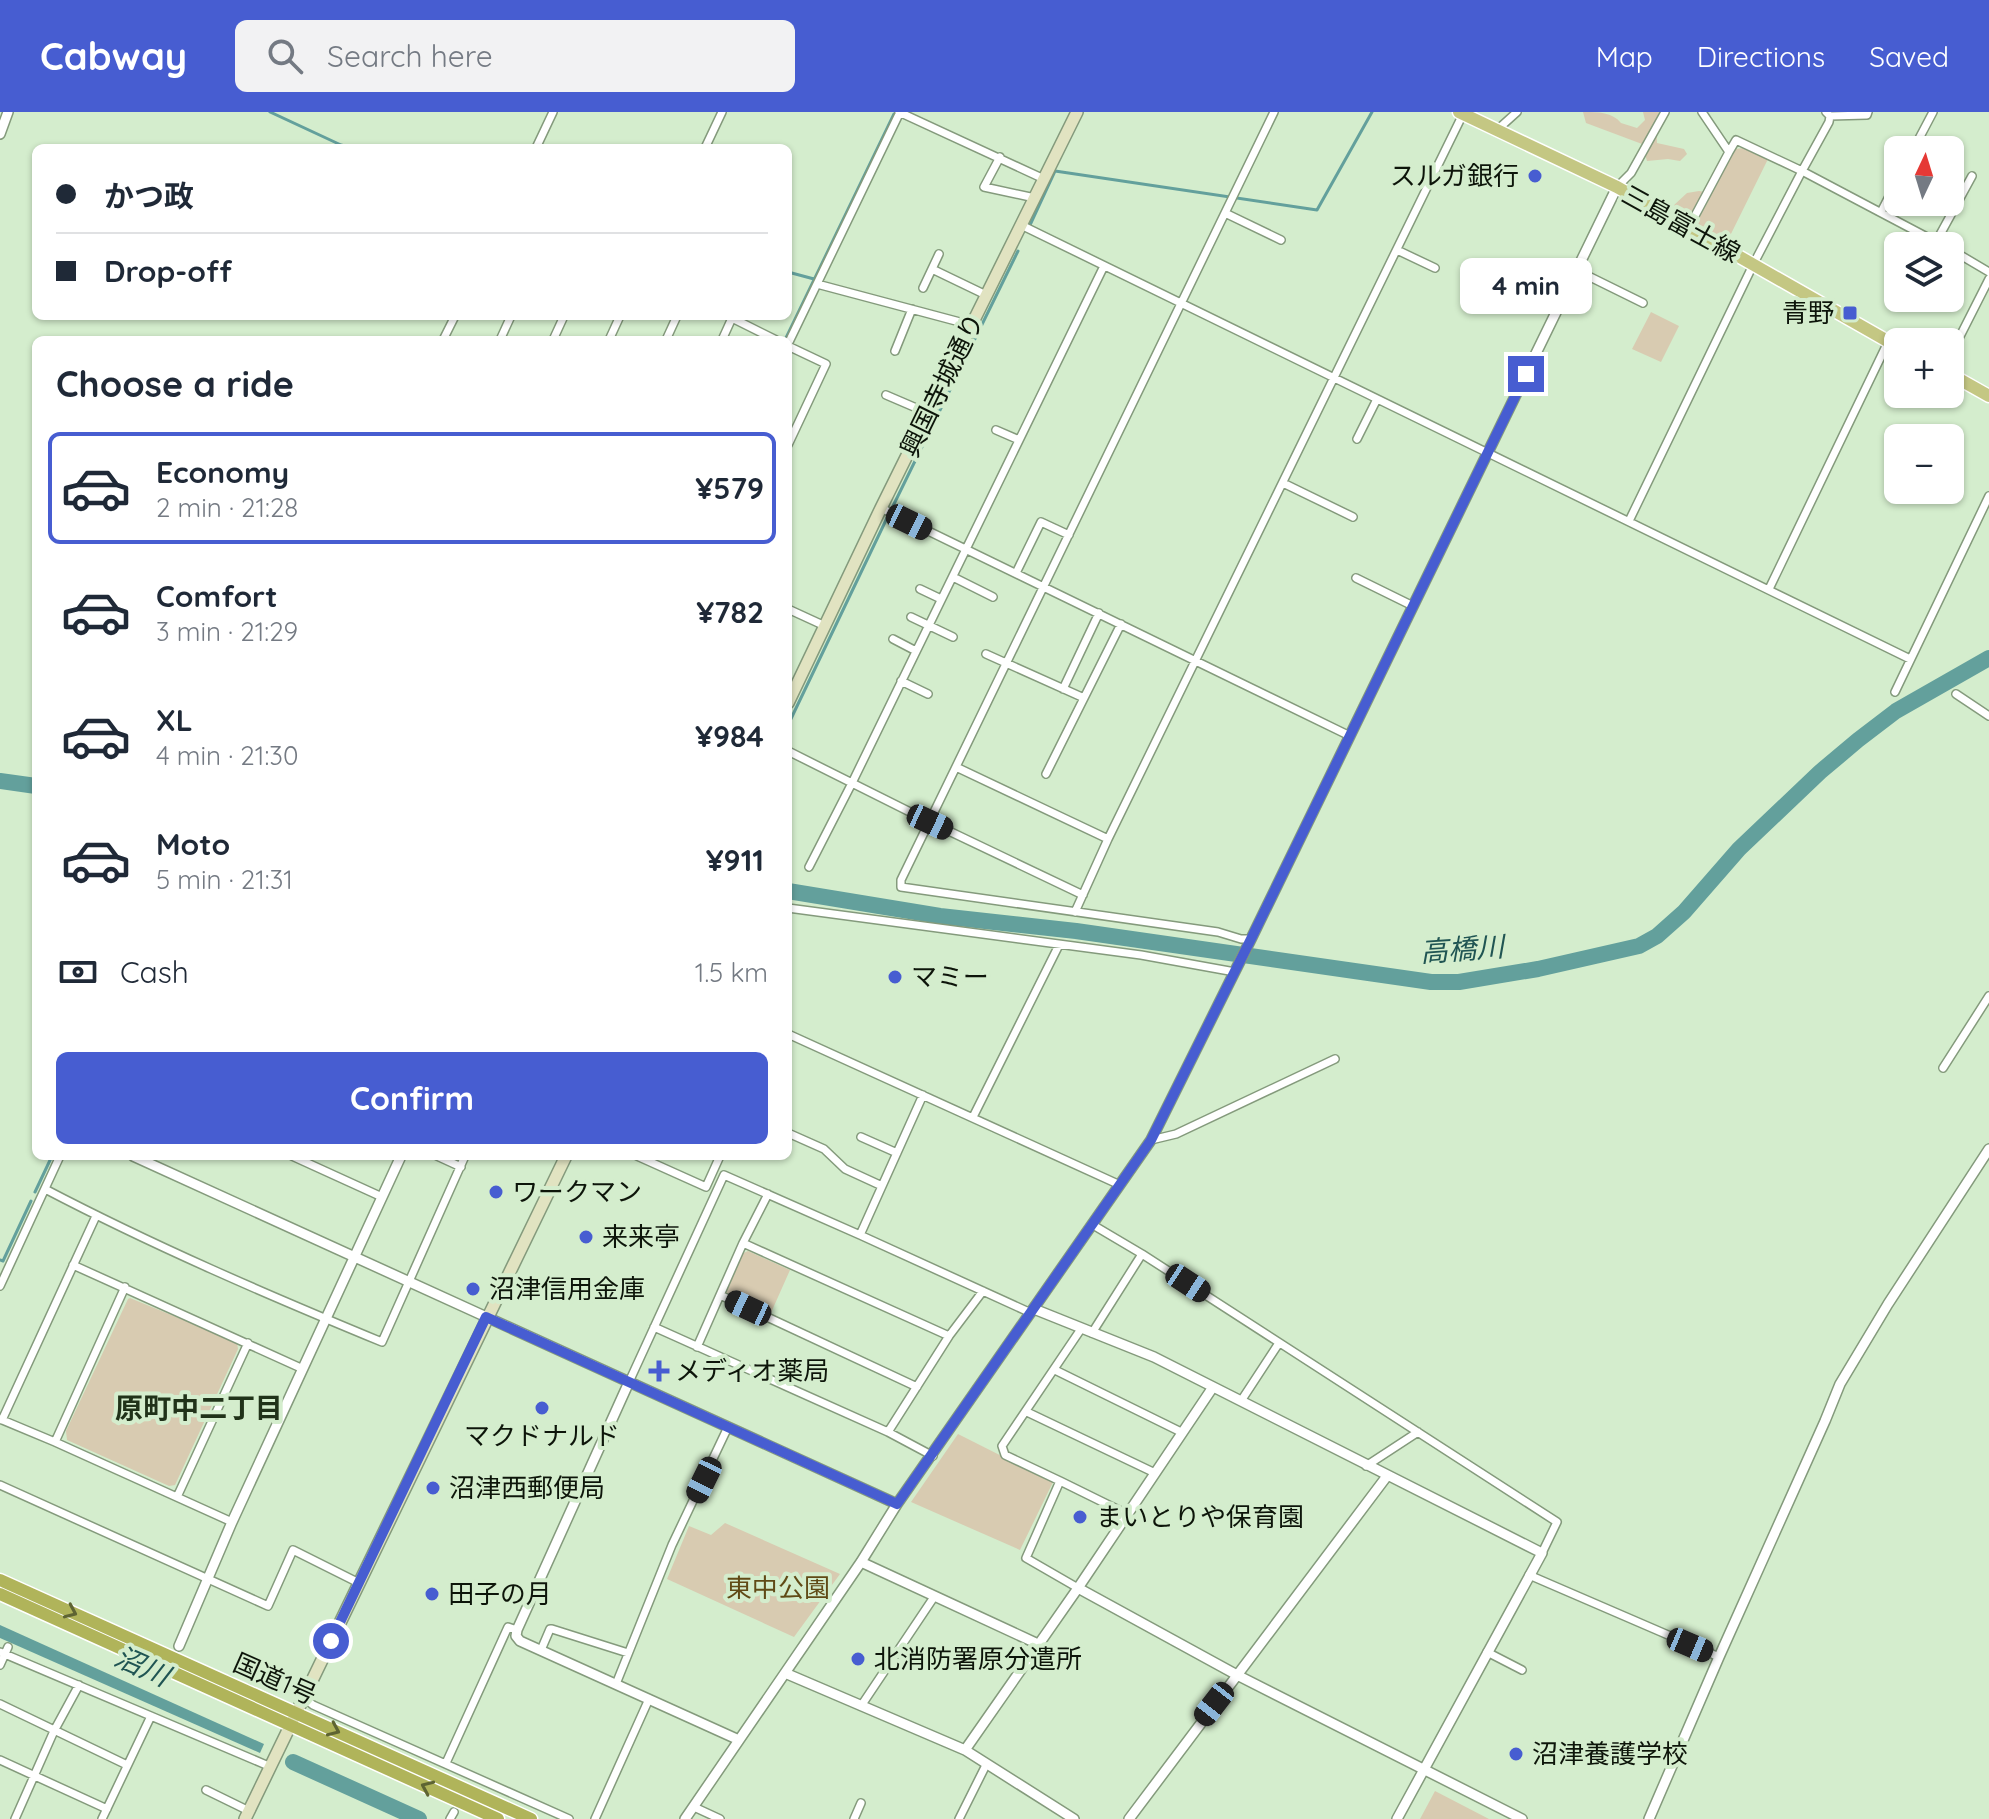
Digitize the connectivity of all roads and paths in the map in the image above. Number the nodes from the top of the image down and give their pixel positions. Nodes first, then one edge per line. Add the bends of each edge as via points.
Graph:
1 (8, 112) edge
2 (553, 112) edge
3 (722, 112) edge
4 (900, 112) edge
5 (1077, 112) edge
6 (1274, 112) edge
7 (1517, 112) edge
8 (1665, 112) edge
9 (1702, 112) edge
10 (1868, 112) edge
11 (1933, 112) edge
12 (1461, 113) edge
13 (1828, 114) edge
14 (1497, 130) junction
15 (0, 134) edge
16 (1920, 136) edge
17 (538, 144) edge
18 (707, 144) edge
19 (1729, 152) junction
20 (1000, 157) junction
21 (1802, 171) junction
22 (1972, 176) dead end
23 (1044, 179) junction
24 (1617, 187) junction
25 (1035, 198) junction
26 (1884, 206) edge
27 (1881, 212) junction
28 (1225, 213) junction
29 (1021, 225) junction
30 (1689, 227) junction
31 (1918, 232) edge
32 (1946, 232) edge
33 (1281, 240) dead end
34 (1397, 250) junction
35 (939, 254) dead end
36 (1964, 257) edge
37 (1753, 265) junction
38 (1104, 266) junction
39 (1435, 268) dead end
40 (932, 269) junction
41 (1576, 270) junction
42 (1989, 272) edge
43 (1989, 279) edge
44 (817, 284) junction
45 (923, 288) dead end
46 (986, 295) junction
47 (1182, 303) junction
48 (1643, 303) dead end
49 (912, 309) junction
50 (736, 320) edge
51 (971, 325) junction
52 (1964, 328) edge
53 (768, 336) edge
54 (792, 337) edge
55 (1884, 339) edge
56 (792, 347) edge
57 (895, 351) dead end
58 (1884, 362) edge
59 (1334, 378) junction
60 (1964, 382) edge
61 (886, 395) dead end
62 (1989, 396) edge
63 (1377, 399) junction
64 (928, 413) junction
65 (996, 430) dead end
66 (792, 436) edge
67 (1357, 439) dead end
68 (1019, 440) junction
69 (1487, 452) junction
70 (1283, 483) junction
71 (1989, 496) edge
72 (881, 508) junction
73 (1353, 517) dead end
74 (1629, 521) junction
75 (1069, 535) junction
76 (966, 550) junction
77 (1016, 573) junction
78 (953, 577) junction
79 (1356, 578) dead end
80 (1045, 587) junction
81 (920, 589) dead end
82 (1769, 589) junction
83 (993, 597) dead end
84 (941, 599) junction
85 (1413, 606) junction
86 (792, 611) edge
87 (1099, 613) junction
88 (911, 617) dead end
89 (1121, 624) junction
90 (929, 625) junction
91 (825, 626) junction
92 (953, 637) dead end
93 (893, 639) dead end
94 (916, 651) junction
95 (986, 654) dead end
96 (1910, 659) junction
97 (1195, 661) junction
98 (1007, 664) junction
99 (901, 681) junction
100 (1063, 689) junction
101 (1895, 692) dead end
102 (928, 694) dead end
103 (1956, 694) dead end
104 (792, 695) edge
105 (1084, 698) junction
106 (1989, 716) edge
107 (1350, 736) junction
108 (792, 753) edge
109 (956, 767) junction
110 (1046, 774) dead end
111 (852, 783) junction
112 (930, 822) junction
113 (1108, 839) junction
114 (809, 867) dead end
115 (1083, 895) junction
116 (792, 909) edge
117 (1075, 912) junction
118 (1251, 939) junction
119 (1059, 945) junction
120 (1236, 970) junction
121 (1989, 996) edge
122 (792, 1036) edge
123 (1335, 1059) dead end
124 (1943, 1068) dead end
125 (923, 1095) junction
126 (973, 1117) junction
127 (792, 1135) edge
128 (861, 1137) dead end
129 (1151, 1140) junction
130 (1989, 1149) edge
131 (897, 1153) junction
132 (58, 1160) edge
133 (142, 1160) edge
134 (301, 1160) edge
135 (399, 1160) edge
136 (446, 1160) edge
137 (464, 1160) edge
138 (564, 1160) edge
139 (646, 1160) edge
140 (718, 1160) edge
141 (461, 1167) junction
142 (1120, 1185) junction
143 (882, 1186) junction
144 (45, 1189) junction
145 (768, 1194) junction
146 (382, 1197) junction
147 (96, 1216) junction
148 (1093, 1225) junction
149 (860, 1235) junction
150 (743, 1243) junction
151 (1142, 1254) junction
152 (354, 1257) junction
153 (73, 1265) junction
154 (4, 1269) edge
155 (410, 1282) junction
156 (0, 1286) edge
157 (125, 1287) junction
158 (983, 1291) junction
159 (720, 1295) junction
160 (1033, 1311) junction
161 (486, 1317) junction
162 (327, 1319) junction
163 (654, 1327) junction
164 (1081, 1329) junction
165 (1092, 1333) junction
166 (949, 1336) junction
167 (248, 1343) junction
168 (1279, 1343) junction
169 (697, 1347) junction
170 (303, 1369) junction
171 (1055, 1370) junction
172 (629, 1382) junction
173 (917, 1387) junction
174 (1213, 1387) junction
175 (1241, 1401) junction
176 (1027, 1412) junction
177 (1, 1420) edge
178 (728, 1427) junction
179 (888, 1432) junction
180 (1181, 1432) junction
181 (1418, 1432) junction
182 (55, 1442) junction
183 (933, 1456) junction
184 (1366, 1466) junction
185 (1155, 1473) junction
186 (1387, 1476) junction
187 (1060, 1481) junction
188 (0, 1485) edge
189 (177, 1497) junction
190 (897, 1504) junction
191 (1127, 1514) junction
192 (232, 1522) junction
193 (1542, 1553) junction
194 (861, 1562) junction
195 (1529, 1575) junction
196 (207, 1579) junction
197 (0, 1580) edge
198 (359, 1583) junction
199 (1078, 1588) junction
200 (0, 1594) edge
201 (934, 1597) junction
202 (517, 1630) junction
203 (1038, 1644) junction
204 (179, 1646) dead end
205 (541, 1650) junction
206 (4, 1651) edge
207 (1487, 1652) junction
208 (628, 1653) junction
209 (1719, 1657) junction
210 (0, 1665) edge
211 (1522, 1670) dead end
212 (785, 1673) junction
213 (1237, 1675) junction
214 (616, 1684) junction
215 (79, 1685) junction
216 (304, 1698) junction
217 (649, 1699) junction
218 (0, 1704) edge
219 (861, 1706) junction
220 (296, 1713) junction
221 (151, 1716) junction
222 (291, 1726) junction
223 (54, 1731) junction
224 (739, 1740) junction
225 (965, 1750) junction
226 (0, 1760) edge
227 (446, 1763) junction
228 (127, 1765) junction
229 (986, 1765) junction
230 (271, 1767) junction
231 (1423, 1770) junction
232 (35, 1777) junction
233 (206, 1790) dead end
234 (861, 1803) dead end
235 (694, 1807) junction
236 (107, 1809) junction
237 (247, 1815) edge
238 (15, 1819) edge
239 (102, 1819) edge
240 (498, 1819) edge
241 (531, 1819) edge
242 (569, 1819) edge
243 (595, 1819) edge
244 (685, 1819) edge
245 (720, 1819) edge
246 (854, 1819) edge
247 (959, 1819) edge
248 (1074, 1819) edge
249 (1129, 1819) edge
250 (1397, 1819) edge
251 (1522, 1819) edge
252 (1649, 1819) edge

1 - 15 street
2 - 17 street
3 - 18 street
4 - 20 street
4 - 44 street
5 - 23 main road, 興国寺城通り
6 - 28 street
7 - 14 street
8 - 24 street via 1631,173
9 - 19 street
10 - 13 street
11 - 16 street
12 - 14 main road, 三島富士線
12 - 34 street
13 - 21 street
14 - 24 main road, 三島富士線
19 - 21 street via 1736,140
19 - 30 street
20 - 23 street
20 - 25 street via 984,187
21 - 27 street
21 - 37 street
22 - 32 street
23 - 25 main road, 興国寺城通り
24 - 30 main road, 三島富士線
24 - 41 street
25 - 29 main road, 興国寺城通り
26 - 27 street
27 - 31 street
28 - 33 street
28 - 47 street
29 - 38 street
29 - 46 main road, 興国寺城通り
30 - 37 main road, 三島富士線
34 - 39 street
34 - 59 street
35 - 40 street
36 - 42 street
37 - 55 main road, 三島富士線
37 - 74 street
38 - 47 street
38 - 68 street
40 - 45 street
40 - 46 street
41 - 48 street
41 - 69 street
43 - 52 street
44 - 49 street
44 - 54 street
46 - 51 main road, 興国寺城通り
47 - 59 street
47 - 75 street
49 - 51 street
49 - 57 street
50 - 53 street
51 - 64 main road, 興国寺城通り
56 - 66 street via 826,364
58 - 82 street
59 - 63 street
59 - 70 street
60 - 62 main road
61 - 64 street
63 - 67 street
63 - 69 street
64 - 72 main road, 興国寺城通り
65 - 68 street
68 - 76 street
69 - 74 street
69 - 85 street
70 - 73 street
70 - 97 street
71 - 96 street
72 - 76 street
72 - 91 main road, 興国寺城通り
74 - 82 street
75 - 77 street via 1041,522
75 - 80 street
76 - 77 street
76 - 78 street
77 - 80 street
78 - 83 street
78 - 84 street
79 - 85 street
80 - 87 street
80 - 98 street
81 - 84 street
82 - 96 street
84 - 90 street
85 - 107 street
86 - 91 street
87 - 89 street
87 - 100 street
88 - 90 street
89 - 97 street
89 - 105 street
90 - 92 street
90 - 94 street
91 - 104 main road, 興国寺城通り
93 - 94 street
94 - 99 street
95 - 98 street
96 - 101 street
97 - 107 street
97 - 113 street
98 - 100 street
98 - 109 street
99 - 102 street
99 - 111 street
100 - 105 street
103 - 106 street
105 - 110 street
107 - 118 street
108 - 111 street
109 - 112 street
109 - 113 street
111 - 112 street
111 - 114 street
112 - 115 street
112 - 117 street via 901,887
113 - 115 street
115 - 117 street
116 - 119 street
117 - 118 street
118 - 120 street
119 - 120 street
119 - 126 street
120 - 129 street
121 - 124 street
122 - 125 street
123 - 129 street via 1176,1134
125 - 126 street
125 - 131 street
126 - 142 street
127 - 143 street
128 - 131 street
129 - 142 street
130 - 209 street via 1840,1384
131 - 143 street
132 - 144 street
133 - 152 street
134 - 146 street
135 - 146 street
136 - 141 street
137 - 141 street
138 - 161 main road
139 - 140 street via 706,1187
141 - 155 street
142 - 148 street
143 - 149 street
144 - 147 street
144 - 154 street
145 - 149 street
145 - 150 street
145 - 163 street via 724,1175
146 - 152 street
147 - 153 street
147 - 162 street
148 - 151 street
148 - 160 street
149 - 158 street
150 - 159 street
150 - 166 street
151 - 165 street
151 - 168 street
152 - 155 street
152 - 162 street
153 - 157 street
153 - 177 street
154 - 156 street
155 - 161 street
155 - 162 street via 382,1342
157 - 167 street
157 - 182 street
158 - 160 street
158 - 166 street
159 - 169 street
159 - 173 street
160 - 164 street
160 - 183 street
161 - 172 street
161 - 198 main road
162 - 170 street
163 - 169 street
163 - 172 street
164 - 165 street
164 - 171 street
165 - 174 street
166 - 173 street
167 - 170 street
167 - 189 street
168 - 175 street
168 - 181 street
169 - 179 street
170 - 192 street
171 - 176 street
171 - 180 street
172 - 178 street
172 - 202 street
173 - 179 street
174 - 175 street
174 - 180 street
175 - 184 street
176 - 185 street
176 - 187 street via 1002,1446 1005,1455
177 - 182 street
178 - 190 street
178 - 208 street
179 - 183 street
180 - 185 street
181 - 184 street
181 - 193 street via 1557,1522
182 - 189 street
183 - 190 street
184 - 186 street
185 - 191 street
186 - 193 street
186 - 213 street
187 - 191 street
187 - 199 street via 1026,1558
188 - 196 street
189 - 192 street
190 - 194 street
191 - 199 street
192 - 196 street
193 - 195 street
194 - 201 street
194 - 212 street
195 - 207 street
195 - 209 street
196 - 198 street via 268,1606 293,1550
196 - 204 street
197 -> 220 highway, 国道1号
198 - 216 main road
199 - 203 street
199 - 213 street
200 - 222 highway, 国道1号
201 - 203 street
201 - 219 street
202 - 205 street via 520,1641
202 - 227 street via 508,1627
203 - 225 street
205 - 208 street via 552,1629
205 - 214 street
206 - 210 street
206 - 215 street
207 - 211 street
207 - 231 street
208 - 214 street
209 - 252 street
212 - 219 street
212 - 224 street
213 - 231 street
213 - 249 street
214 - 217 street
215 - 221 street
215 - 223 street
216 - 220 main road
216 - 227 street
217 - 224 street
217 - 243 street
218 - 223 street
219 - 225 street
220 - 222 main road
220 -> 241 highway, 国道1号
221 - 228 street
221 - 230 street
222 - 230 main road
240 -> 222 highway, 国道1号
223 - 228 street
223 - 232 street
224 - 235 street
225 - 229 street
226 - 232 street
227 - 242 street
228 - 236 street
229 - 247 street
229 - 248 street
230 - 237 main road
231 - 250 street
231 - 251 street
232 - 236 street
232 - 238 street
233 - 237 street
234 - 246 street
235 - 244 street
235 - 245 street
236 - 239 street

